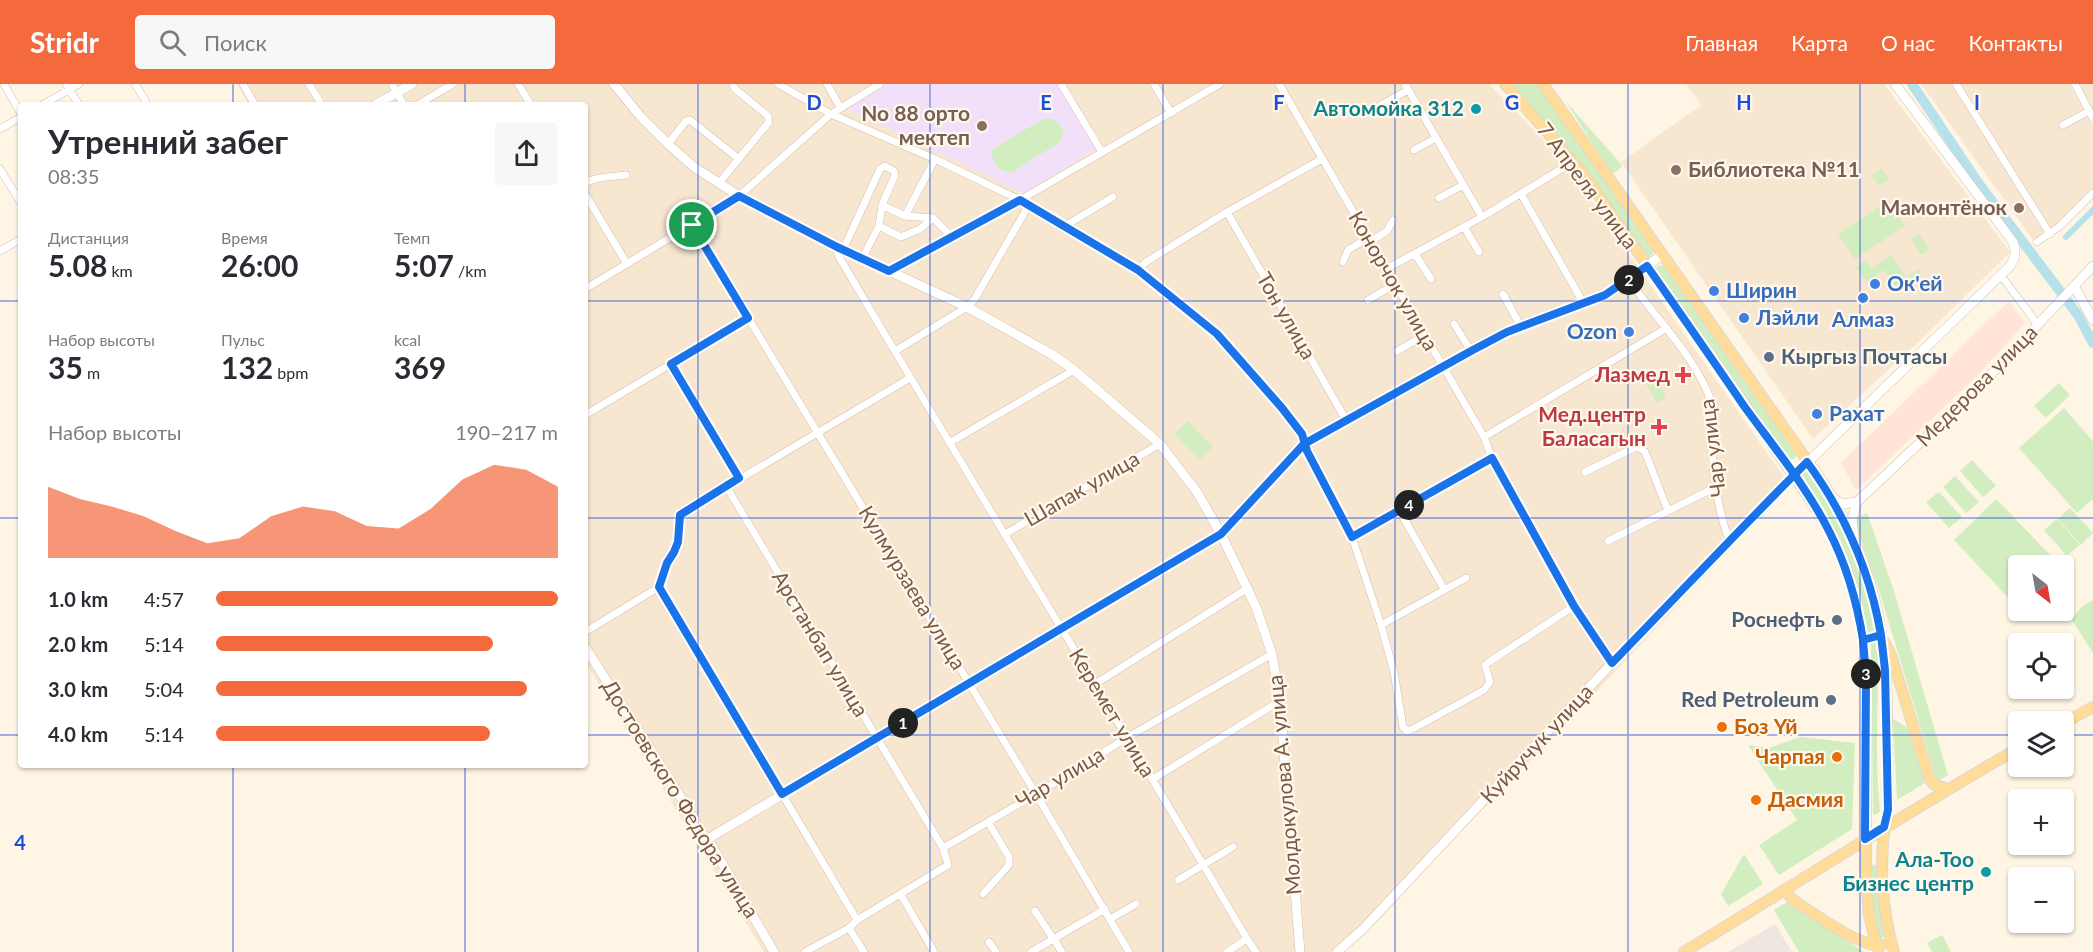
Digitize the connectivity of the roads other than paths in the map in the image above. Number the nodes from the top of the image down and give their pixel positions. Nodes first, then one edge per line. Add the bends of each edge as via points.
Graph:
1 (4, 84) edge
2 (79, 84) edge
3 (135, 84) edge
4 (243, 84) edge
5 (309, 84) edge
6 (412, 84) edge
7 (453, 84) edge
8 (518, 84) edge
9 (614, 84) edge
10 (733, 84) edge
11 (778, 84) edge
12 (827, 84) edge
13 (880, 84) edge
14 (1061, 84) edge
15 (1154, 84) edge
16 (1220, 84) edge
17 (1279, 84) edge
18 (1505, 84) edge
19 (1543, 84) edge
20 (1895, 84) edge
21 (1956, 84) edge
22 (2075, 84) edge
23 (68, 87) edge
24 (1406, 87) edge
25 (395, 88) edge
26 (46, 102) edge
27 (77, 102) edge
28 (146, 102) edge
29 (253, 102) edge
30 (320, 102) edge
31 (379, 102) edge
32 (402, 102) edge
33 (422, 102) edge
34 (529, 102) edge
35 (1381, 105) dead end
36 (840, 107) junction
37 (18, 110) edge
38 (1171, 112) junction
39 (831, 114) junction
40 (2091, 114) edge
41 (18, 118) edge
42 (2063, 125) dead end
43 (0, 129) edge
44 (1436, 138) junction
45 (668, 144) junction
46 (1414, 150) dead end
47 (1102, 152) junction
48 (739, 159) junction
49 (935, 159) junction
50 (1322, 159) junction
51 (1573, 162) junction
52 (0, 169) edge
53 (626, 175) dead end
54 (588, 182) edge
55 (719, 183) junction
56 (1463, 185) junction
57 (2093, 193) edge
58 (1521, 194) junction
59 (739, 196) junction
60 (1113, 197) dead end
61 (18, 198) edge
62 (1439, 198) dead end
63 (588, 199) edge
64 (1020, 200) junction
65 (882, 205) junction
66 (1029, 205) junction
67 (1227, 212) junction
68 (906, 216) junction
69 (933, 218) junction
70 (1482, 218) junction
71 (1393, 220) dead end
72 (692, 225) junction
73 (879, 226) junction
74 (1065, 226) junction
75 (1464, 227) junction
76 (2050, 234) junction
77 (952, 237) junction
78 (1369, 240) junction
79 (18, 241) edge
80 (2037, 242) dead end
81 (840, 248) junction
82 (0, 251) edge
83 (1479, 252) dead end
84 (1415, 254) junction
85 (1662, 255) junction
86 (862, 259) junction
87 (1343, 262) dead end
88 (627, 264) junction
89 (1647, 266) junction
90 (2093, 266) edge
91 (1386, 269) junction
92 (1138, 270) junction
93 (889, 271) junction
94 (2003, 278) junction
95 (1431, 279) dead end
96 (1629, 280) junction
97 (1395, 284) junction
98 (588, 287) edge
99 (2071, 288) junction
100 (1503, 294) dead end
101 (1368, 300) dead end
102 (1584, 304) junction
103 (967, 307) junction
104 (748, 318) junction
105 (2093, 320) edge
106 (1454, 324) dead end
107 (2038, 325) junction
108 (1521, 327) junction
109 (1667, 328) junction
110 (1425, 335) junction
111 (895, 351) junction
112 (1397, 351) dead end
113 (1471, 351) junction
114 (671, 364) junction
115 (1443, 366) junction
116 (1074, 370) junction
117 (910, 378) junction
118 (588, 413) edge
119 (1346, 420) junction
120 (818, 433) junction
121 (1484, 437) junction
122 (949, 443) junction
123 (1160, 444) junction
124 (1304, 444) junction
125 (1492, 458) junction
126 (1807, 462) junction
127 (1585, 472) dead end
128 (1794, 476) junction
129 (739, 478) junction
130 (726, 486) junction
131 (1716, 487) junction
132 (1833, 498) junction
133 (1857, 502) junction
134 (1399, 510) junction
135 (1668, 511) junction
136 (1005, 534) junction
137 (1221, 534) junction
138 (1352, 537) junction
139 (1608, 541) dead end
140 (1730, 541) junction
141 (1857, 546) junction
142 (1466, 578) dead end
143 (659, 587) junction
144 (1248, 588) junction
145 (1444, 589) junction
146 (1574, 606) junction
147 (1381, 625) junction
148 (1062, 629) junction
149 (588, 630) edge
150 (1881, 635) junction
151 (1863, 640) junction
152 (588, 652) edge
153 (1272, 654) junction
154 (1612, 663) junction
155 (969, 684) junction
156 (1095, 684) junction
157 (1280, 701) junction
158 (2093, 707) edge
159 (2074, 717) edge
160 (1128, 737) junction
161 (876, 739) junction
162 (2008, 754) edge
163 (1153, 779) junction
164 (1947, 789) junction
165 (782, 794) junction
166 (1036, 794) junction
167 (988, 822) junction
168 (1884, 827) junction
169 (1865, 839) junction
170 (706, 840) junction
171 (1233, 847) dead end
172 (943, 848) junction
173 (1203, 864) junction
174 (1178, 880) dead end
175 (1785, 891) junction
176 (983, 894) dead end
177 (901, 895) junction
178 (1136, 904) dead end
179 (1105, 909) junction
180 (1035, 911) dead end
181 (1110, 919) junction
182 (857, 920) junction
183 (849, 928) junction
184 (1054, 939) junction
185 (1247, 939) junction
186 (989, 942) dead end
187 (1893, 948) edge
188 (1877, 949) edge
189 (774, 952) edge
190 (805, 952) edge
191 (864, 952) edge
192 (934, 952) edge
193 (996, 952) edge
194 (1031, 952) edge
195 (1062, 952) edge
196 (1129, 952) edge
197 (1227, 952) edge
198 (1256, 952) edge
199 (1300, 952) edge
200 (1337, 952) edge
201 (1684, 952) edge

1 - 37 street
2 - 23 street
3 - 28 street
4 - 29 street
5 - 30 street
6 - 25 street
7 - 33 street
8 - 34 street
9 - 45 street, Молдокулова А. улица
10 - 48 street via 769,118
11 - 39 street
12 - 36 street
13 - 36 street
14 - 47 street
15 - 38 street
16 - 38 street
17 - 50 street, Конорчок улица
18 - 51 main road, 7 Апреля улица
19 - 85 main road, 7 Апреля улица
20 - 94 street, Куйручук улица via 2013,242 2015,257
21 - 76 street
22 - 40 street
23 - 26 street
23 - 27 street
24 - 35 street
24 - 44 street
25 - 31 street
25 - 32 street
36 - 39 street
38 - 47 street
39 - 49 street
39 - 59 street
40 - 42 street
41 - 43 street
44 - 46 street
44 - 56 street
45 - 48 street via 690,120
45 - 55 street, Молдокулова А. улица
47 - 64 street
48 - 55 street
49 - 64 street
49 - 68 street
50 - 67 street
50 - 78 street, Конорчок улица
51 - 58 street
51 - 89 main road, 7 Апреля улица
52 - 61 street
53 - 54 street
55 - 59 street, Молдокулова А. улица
56 - 62 street
56 - 70 street
57 - 76 street
58 - 70 street
58 - 102 street
59 - 72 street
59 - 81 street, Молдокулова А. улица
60 - 74 street
63 - 88 street
64 - 66 street
64 - 77 street
65 - 68 street
65 - 73 street
65 - 81 street via 896,175 885,166
66 - 74 street
66 - 103 street
67 - 92 street
67 - 119 street, Тон улица
68 - 69 street
69 - 73 street via 901,237
69 - 77 street
70 - 75 street
71 - 78 street via 1387,231
72 - 88 street
72 - 104 street, Кулмурзаева улица
73 - 86 street
74 - 92 street
75 - 83 street
75 - 84 street
76 - 80 street
77 - 93 street
78 - 87 street via 1348,250
78 - 91 street, Конорчок улица
79 - 82 street
81 - 86 street, Молдокулова А. улица
81 - 111 street, Керемет улица via 838,255
84 - 91 street
84 - 95 street
85 - 89 street
85 - 126 main road, 7 Апреля улица
86 - 93 street, Молдокулова А. улица
88 - 98 street
89 - 96 street
89 - 128 main road, 7 Апреля улица
90 - 99 street, Медерова улица
91 - 97 street, Конорчок улица
92 - 124 street via 1222,339 1282,408 1302,434
93 - 103 street, Молдокулова А. улица
94 - 107 street
94 - 126 street, Куйручук улица
96 - 102 street
96 - 109 street, Чар улица
97 - 101 street
97 - 110 street, Конорчок улица
99 - 105 street
99 - 107 street, Медерова улица
100 - 108 street
102 - 108 street
103 - 111 street
103 - 116 street, Молдокулова А. улица
104 - 114 street
104 - 120 street, Кулмурзаева улица
106 - 113 street
107 - 133 street, Медерова улица via 1983,383
108 - 113 street
109 - 121 street
109 - 131 street, Чар улица via 1712,403
110 - 112 street
110 - 115 street, Конорчок улица
111 - 117 street, Керемет улица
113 - 115 street
114 - 118 street
114 - 129 street
115 - 119 street
115 - 121 street, Конорчок улица
116 - 122 street
116 - 123 street, Молдокулова А. улица
117 - 120 street
117 - 122 street, Керемет улица
119 - 124 street
120 - 129 street
120 - 155 street, Кулмурзаева улица
121 - 125 street, Конорчок улица
122 - 136 street, Керемет улица
123 - 136 street, Шапак улица
123 - 137 street, Молдокулова А. улица via 1197,492
124 - 137 street
124 - 138 street
125 - 134 street
125 - 146 street, Конорчок улица
126 - 128 street, Куйручук улица
126 - 132 main road, 7 Апреля улица
127 - 135 street via 1636,447 1641,449
128 - 140 street, Куйручук улица
128 - 151 main road, 7 Апреля улица via 1830,531 1848,573
129 - 130 street
130 - 143 street via 680,515 678,542
130 - 161 street, Арстанбап улица
131 - 135 street
131 - 140 street, Чар улица
132 - 133 street via 1842,504
132 - 141 main road, 7 Апреля улица
133 - 141 street via 1851,520
134 - 138 street
134 - 145 street
135 - 139 street
136 - 148 street, Керемет улица
137 - 144 street, Молдокулова А. улица
137 - 148 street
138 - 147 street
140 - 154 street, Куйручук улица
141 - 150 main road, 7 Апреля улица
142 - 145 street
143 - 149 street
143 - 165 street
144 - 153 street, Молдокулова А. улица
144 - 156 street
145 - 147 street
146 - 147 street via 1485,665 1490,682 1484,690 1407,731
146 - 154 street, Конорчок улица
148 - 155 street
148 - 156 street, Керемет улица
150 - 151 main road
150 - 164 main road via 1891,655 1929,777 1933,784
150 - 168 main road, 7 Апреля улица via 1888,810
151 - 169 main road, 7 Апреля улица
152 - 170 street, Достоевского Федора улица
153 - 157 street, Молдокулова А. улица
153 - 160 street, Чар улица
154 - 200 street, Куйручук улица via 1364,928
155 - 161 street
155 - 166 street, Кулмурзаева улица
156 - 160 street, Керемет улица
157 - 163 street
157 - 199 street, Молдокулова А. улица
158 - 159 main road
160 - 163 street, Керемет улица
160 - 166 street, Чар улица
161 - 165 street
161 - 172 street, Арстанбап улица
162 - 164 main road
163 - 173 street, Керемет улица
164 - 168 main road
165 - 170 street
165 - 182 street
166 - 167 street, Чар улица
166 - 179 street, Кулмурзаева улица
167 - 172 street, Чар улица
167 - 176 street via 1010,865
168 - 169 main road
168 - 187 main road, 7 Апреля улица via 1883,886
169 - 175 main road
169 - 188 main road, 7 Апреля улица via 1867,896
170 - 189 street, Достоевского Федора улица
171 - 173 street
172 - 177 street, Арстанбап улица via 948,865
173 - 174 street
173 - 185 street, Керемет улица
175 - 188 main road via 1793,900
175 - 201 main road
177 - 182 street
177 - 192 street
178 - 181 street
179 - 181 street, Кулмурзаева улица
179 - 184 street
180 - 184 street
181 - 196 street, Кулмурзаева улица
182 - 183 street
183 - 190 street
183 - 191 street
184 - 194 street
184 - 195 street
185 - 197 street
185 - 198 street, Керемет улица
186 - 193 street
187 - 188 main road

